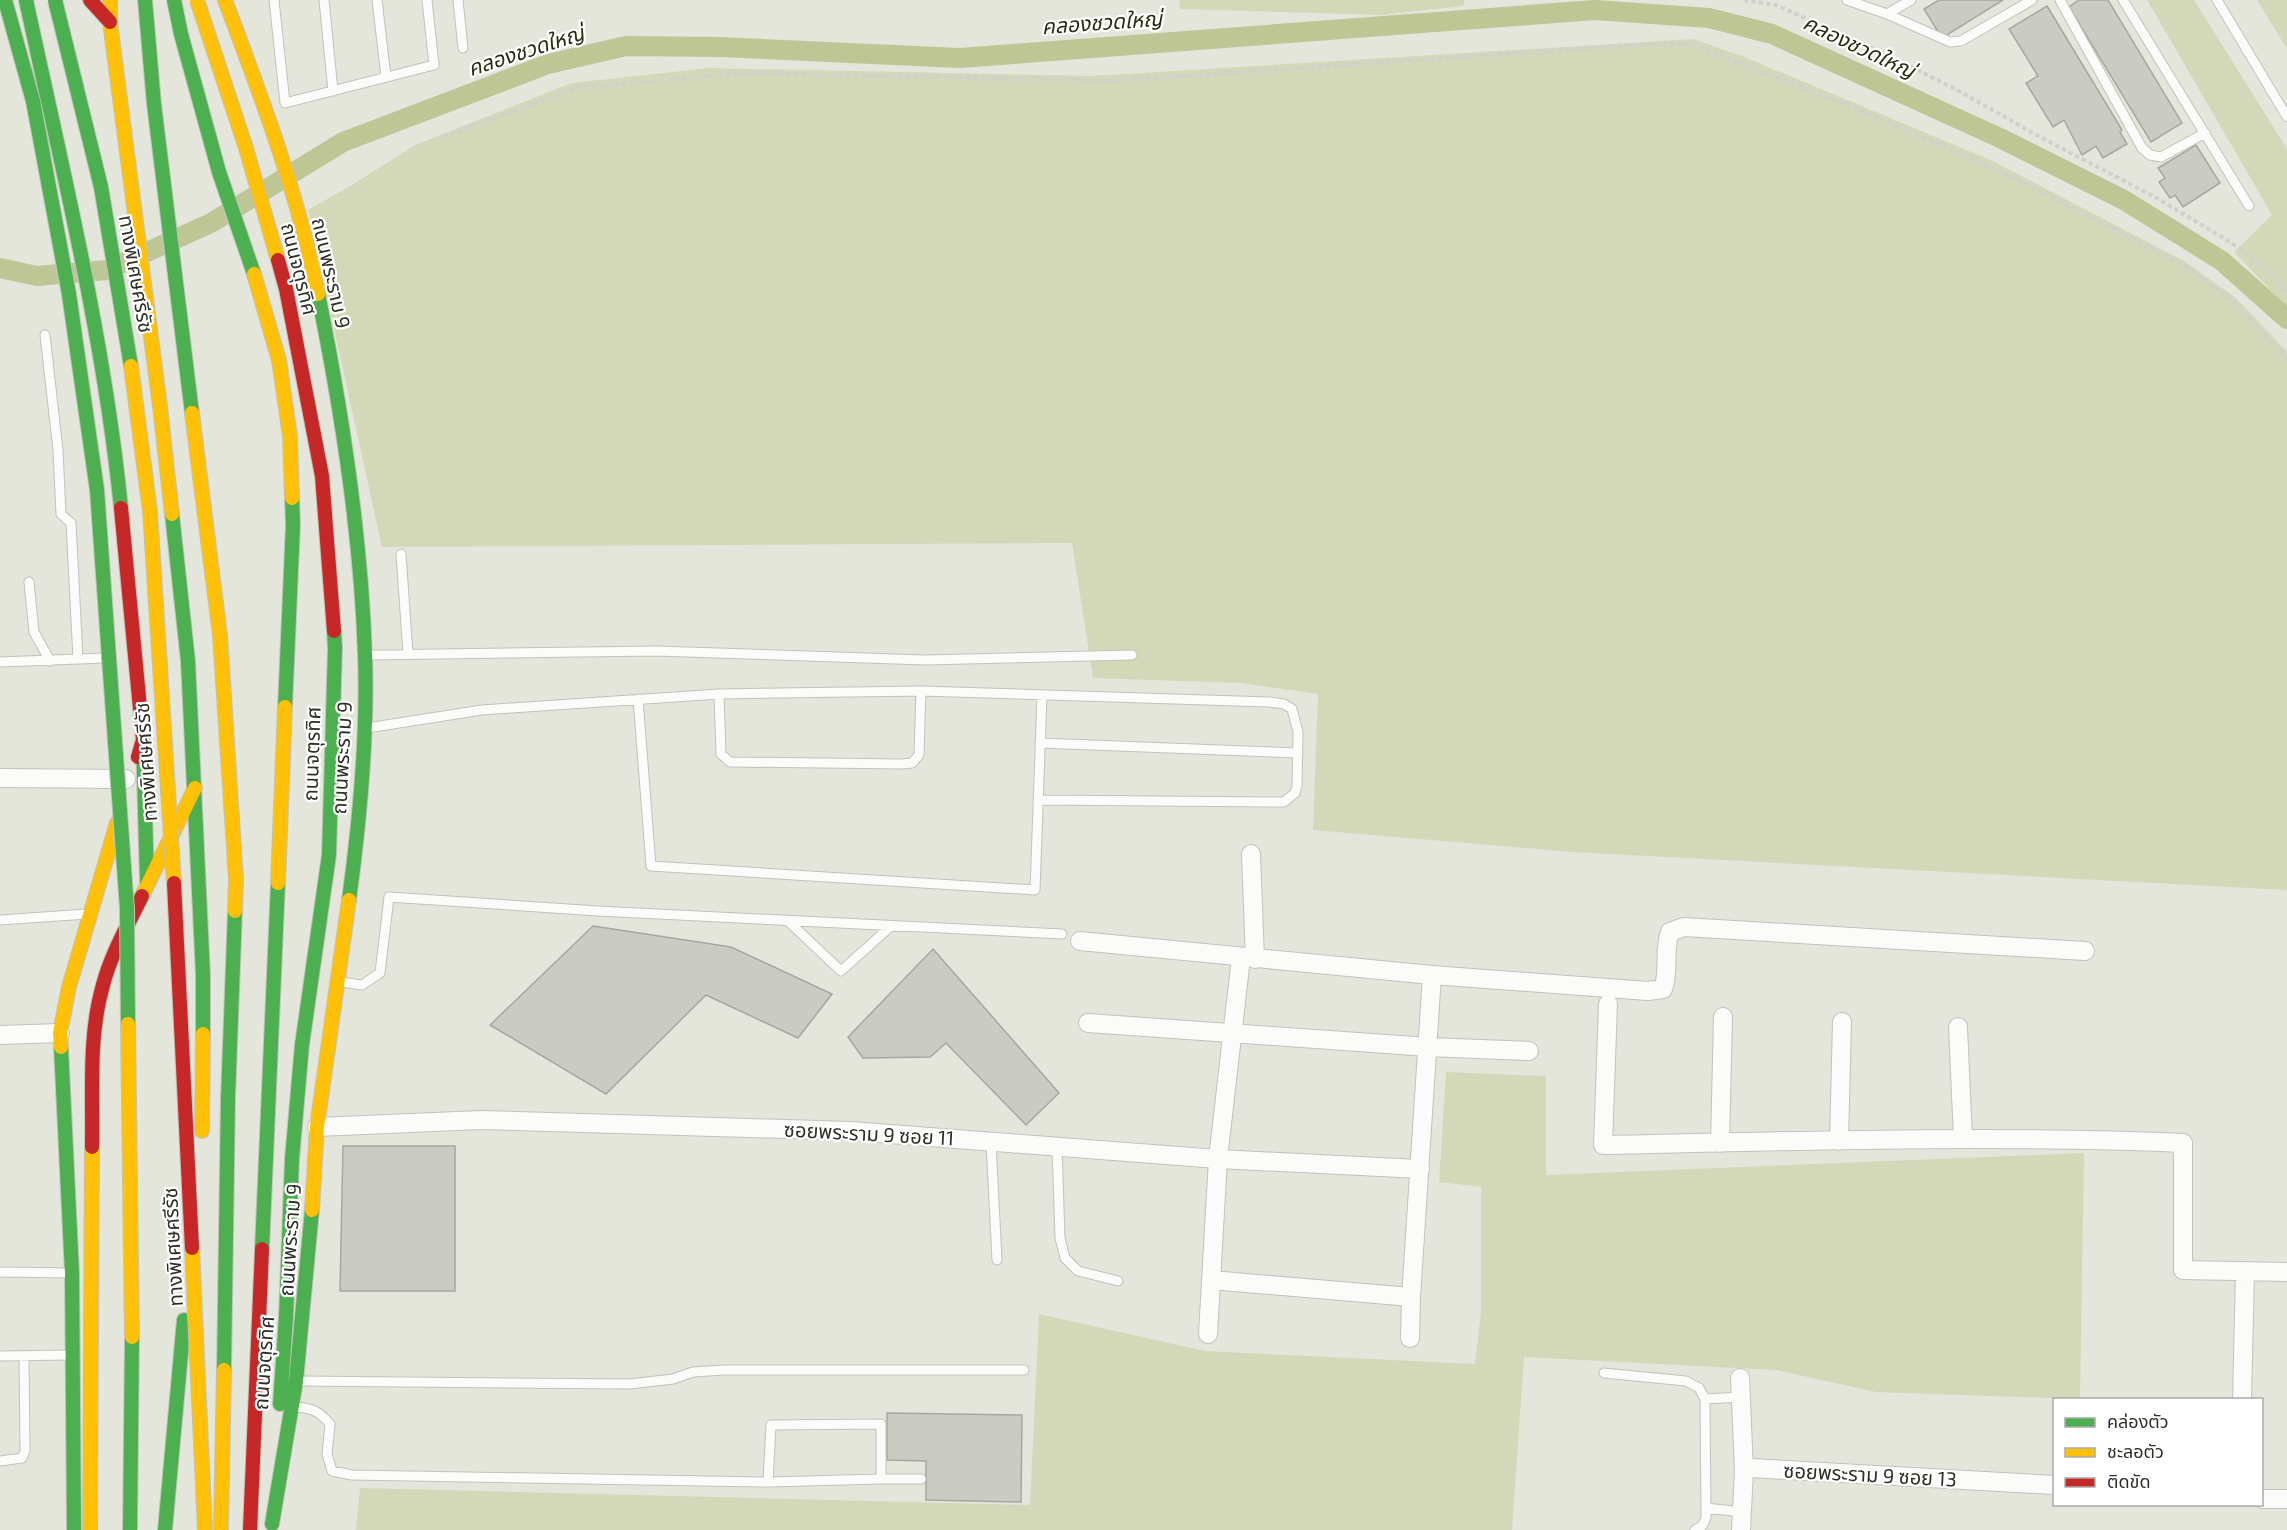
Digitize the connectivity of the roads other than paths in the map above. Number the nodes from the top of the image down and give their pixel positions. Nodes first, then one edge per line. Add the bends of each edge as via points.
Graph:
1 (5, 0) edge
2 (26, 0) edge
3 (55, 0) edge
4 (90, 0) edge
5 (110, 0) edge
6 (145, 0) edge
7 (174, 0) edge
8 (179, 0) edge
9 (197, 0) edge
10 (225, 0) edge
11 (274, 0) edge
12 (324, 0) edge
13 (377, 0) edge
14 (427, 0) edge
15 (458, 0) edge
16 (1847, 0) edge
17 (1911, 0) edge
18 (2032, 0) edge
19 (2060, 0) edge
20 (2123, 0) edge
21 (2217, 0) edge
22 (1887, 14) junction
23 (110, 22) junction
24 (181, 34) junction
25 (463, 48) dead end
26 (386, 77) junction
27 (333, 91) junction
28 (2287, 117) edge
29 (2205, 133) junction
30 (2249, 206) dead end
31 (45, 334) dead end
32 (401, 554) dead end
33 (29, 582) dead end
34 (408, 654) junction
35 (365, 655) junction
36 (1132, 655) dead end
37 (136, 656) junction
38 (78, 659) junction
39 (50, 661) junction
40 (0, 663) edge
41 (921, 691) junction
42 (719, 694) junction
43 (1042, 695) junction
44 (638, 699) junction
45 (365, 729) junction
46 (143, 740) junction
47 (1040, 743) junction
48 (1298, 753) junction
49 (0, 777) edge
50 (131, 780) junction
51 (195, 788) junction
52 (1038, 800) junction
53 (1251, 854) dead end
54 (147, 886) junction
55 (89, 914) junction
56 (0, 920) edge
57 (787, 920) junction
58 (891, 926) junction
59 (1062, 934) dead end
60 (1080, 941) dead end
61 (2085, 951) dead end
62 (1248, 958) junction
63 (1432, 975) junction
64 (339, 981) junction
65 (1608, 1004) dead end
66 (1724, 1017) dead end
67 (1842, 1022) dead end
68 (1088, 1023) dead end
69 (1958, 1027) dead end
70 (1233, 1032) junction
71 (60, 1033) junction
72 (0, 1035) edge
73 (1428, 1047) junction
74 (1529, 1051) dead end
75 (239, 1102) junction
76 (317, 1127) junction
77 (1963, 1139) junction
78 (1839, 1141) junction
79 (991, 1142) junction
80 (1720, 1143) junction
81 (1057, 1147) junction
82 (1218, 1159) junction
83 (1420, 1169) junction
84 (997, 1260) dead end
85 (225, 1265) junction
86 (2245, 1271) junction
87 (0, 1272) edge
88 (2287, 1272) edge
89 (72, 1274) junction
90 (189, 1275) junction
91 (1211, 1280) junction
92 (1118, 1281) dead end
93 (1411, 1298) junction
94 (1208, 1334) dead end
95 (1410, 1338) dead end
96 (72, 1355) junction
97 (0, 1356) edge
98 (24, 1356) junction
99 (1024, 1370) dead end
100 (1604, 1373) dead end
101 (1740, 1378) dead end
102 (296, 1380) junction
103 (1741, 1397) junction
104 (2242, 1398) edge
105 (1705, 1399) junction
106 (293, 1407) junction
107 (0, 1461) edge
108 (1744, 1471) junction
109 (881, 1479) junction
110 (921, 1479) dead end
111 (768, 1482) junction
112 (2053, 1485) edge
113 (2263, 1499) edge
114 (2287, 1499) edge
115 (1706, 1508) junction
116 (1742, 1521) edge
117 (272, 1527) edge
118 (74, 1530) edge
119 (90, 1530) edge
120 (130, 1530) edge
121 (165, 1530) edge
122 (205, 1530) edge
123 (221, 1530) edge
124 (250, 1530) edge
125 (1695, 1530) edge

1 - 120 main road, ทางพิเศษศรีรัช, bridge via 33,101 67,283 97,490 127,909 132,1317
2 - 37 main road via 77,237 114,439
3 - 122 main road, ทางพิเศษศรีรัช, bridge via 100,187 128,341 150,511 180,975
4 - 23 main road
5 - 23 main road
6 - 75 main road via 153,104 220,635 236,879
7 - 24 main road
8 - 24 main road
9 - 117 main road, ถนนจตุรทิศ, bridge via 246,148 286,289 322,476 334,637 329,855 302,1045 292,1159
10 - 35 main road, ถนนพระราม 9 via 264,104 310,257 331,361 357,534
11 - 27 lane via 285,103
12 - 27 lane
13 - 26 lane
14 - 26 lane via 434,65
15 - 25 lane
16 - 22 lane
17 - 22 lane
18 - 22 lane via 1961,41 1939,39
19 - 29 lane via 2142,148 2161,157
20 - 29 lane
21 - 28 lane
23 - 51 main road via 160,406 188,662
24 - 124 main road, bridge via 219,172 279,360 290,436 293,525
26 - 27 lane
29 - 30 lane
31 - 38 lane via 61,514 71,523
32 - 34 lane
33 - 39 lane via 34,632
34 - 35 lane
34 - 36 lane via 656,651 925,660
35 - 45 main road, ถนนพระราม 9
37 - 38 lane
37 - 46 main road
38 - 39 lane
39 - 40 lane
41 - 42 lane
41 - 42 lane via 919,755 912,764 730,762 721,754
41 - 43 lane
42 - 44 lane
43 - 47 lane
43 - 48 lane via 1284,704 1292,710
44 - 45 lane via 482,710
44 - 52 lane via 651,866 1035,890
45 - 64 main road, ถนนพระราม 9 via 356,849
46 - 50 main road
46 - 54 main road
47 - 48 lane
47 - 52 lane
48 - 52 lane via 1295,793 1284,802
49 - 50 street
50 - 55 main road
51 - 54 main road
51 - 90 main road via 203,975 201,1148
53 - 62 street
54 - 119 main road via 111,960 93,1040
55 - 56 lane
55 - 71 main road
57 - 58 lane
57 - 58 lane via 841,971
57 - 64 lane via 389,897 380,973 362,985
58 - 59 lane
60 - 62 street
61 - 63 street via 1684,927 1670,932 1666,942 1667,976 1662,989
62 - 63 street
62 - 70 street
63 - 73 street
64 - 76 main road, ถนนพระราม 9
65 - 80 street via 1603,1144
66 - 80 street
67 - 78 street
68 - 70 street
69 - 77 street
70 - 73 street
70 - 82 street
71 - 72 street
71 - 89 main road
73 - 74 street
73 - 83 street
75 - 76 main road
75 - 85 main road
76 - 79 street, ซอยพระราม 9 ซอย 11 via 481,1120 851,1131
76 - 102 main road, ถนนพระราม 9
77 - 78 street
77 - 86 street via 2183,1143 2183,1270
78 - 80 street
79 - 81 street, ซอยพระราม 9 ซอย 11
79 - 84 lane
81 - 82 street, ซอยพระราม 9 ซอย 11
81 - 92 lane via 1060,1238 1065,1258 1078,1271
82 - 83 street, ซอยพระราม 9 ซอย 11
82 - 91 street
83 - 93 street
85 - 90 main road via 210,1293 196,1291
85 - 123 main road
86 - 88 street
86 - 104 street
87 - 89 lane
89 - 96 main road
90 - 121 main road
91 - 93 street
91 - 94 street
93 - 95 street
96 - 98 lane
96 - 118 main road
97 - 98 lane
98 - 107 lane via 25,1451 22,1458
99 - 102 lane via 724,1370 630,1384
100 - 105 lane via 1686,1381 1699,1388
101 - 103 street
102 - 106 main road, ถนนพระราม 9
103 - 105 lane
103 - 108 street
105 - 115 lane
106 - 111 lane via 312,1408 330,1424 327,1454 332,1471
106 - 117 main road, ถนนพระราม 9
108 - 112 street, ซอยพระราม 9 ซอย 13 via 1751,1468
108 - 116 street
109 - 110 lane
109 - 111 lane
109 - 111 lane via 881,1424 771,1425
113 - 114 street
115 - 116 lane
115 - 125 lane via 1706,1518

